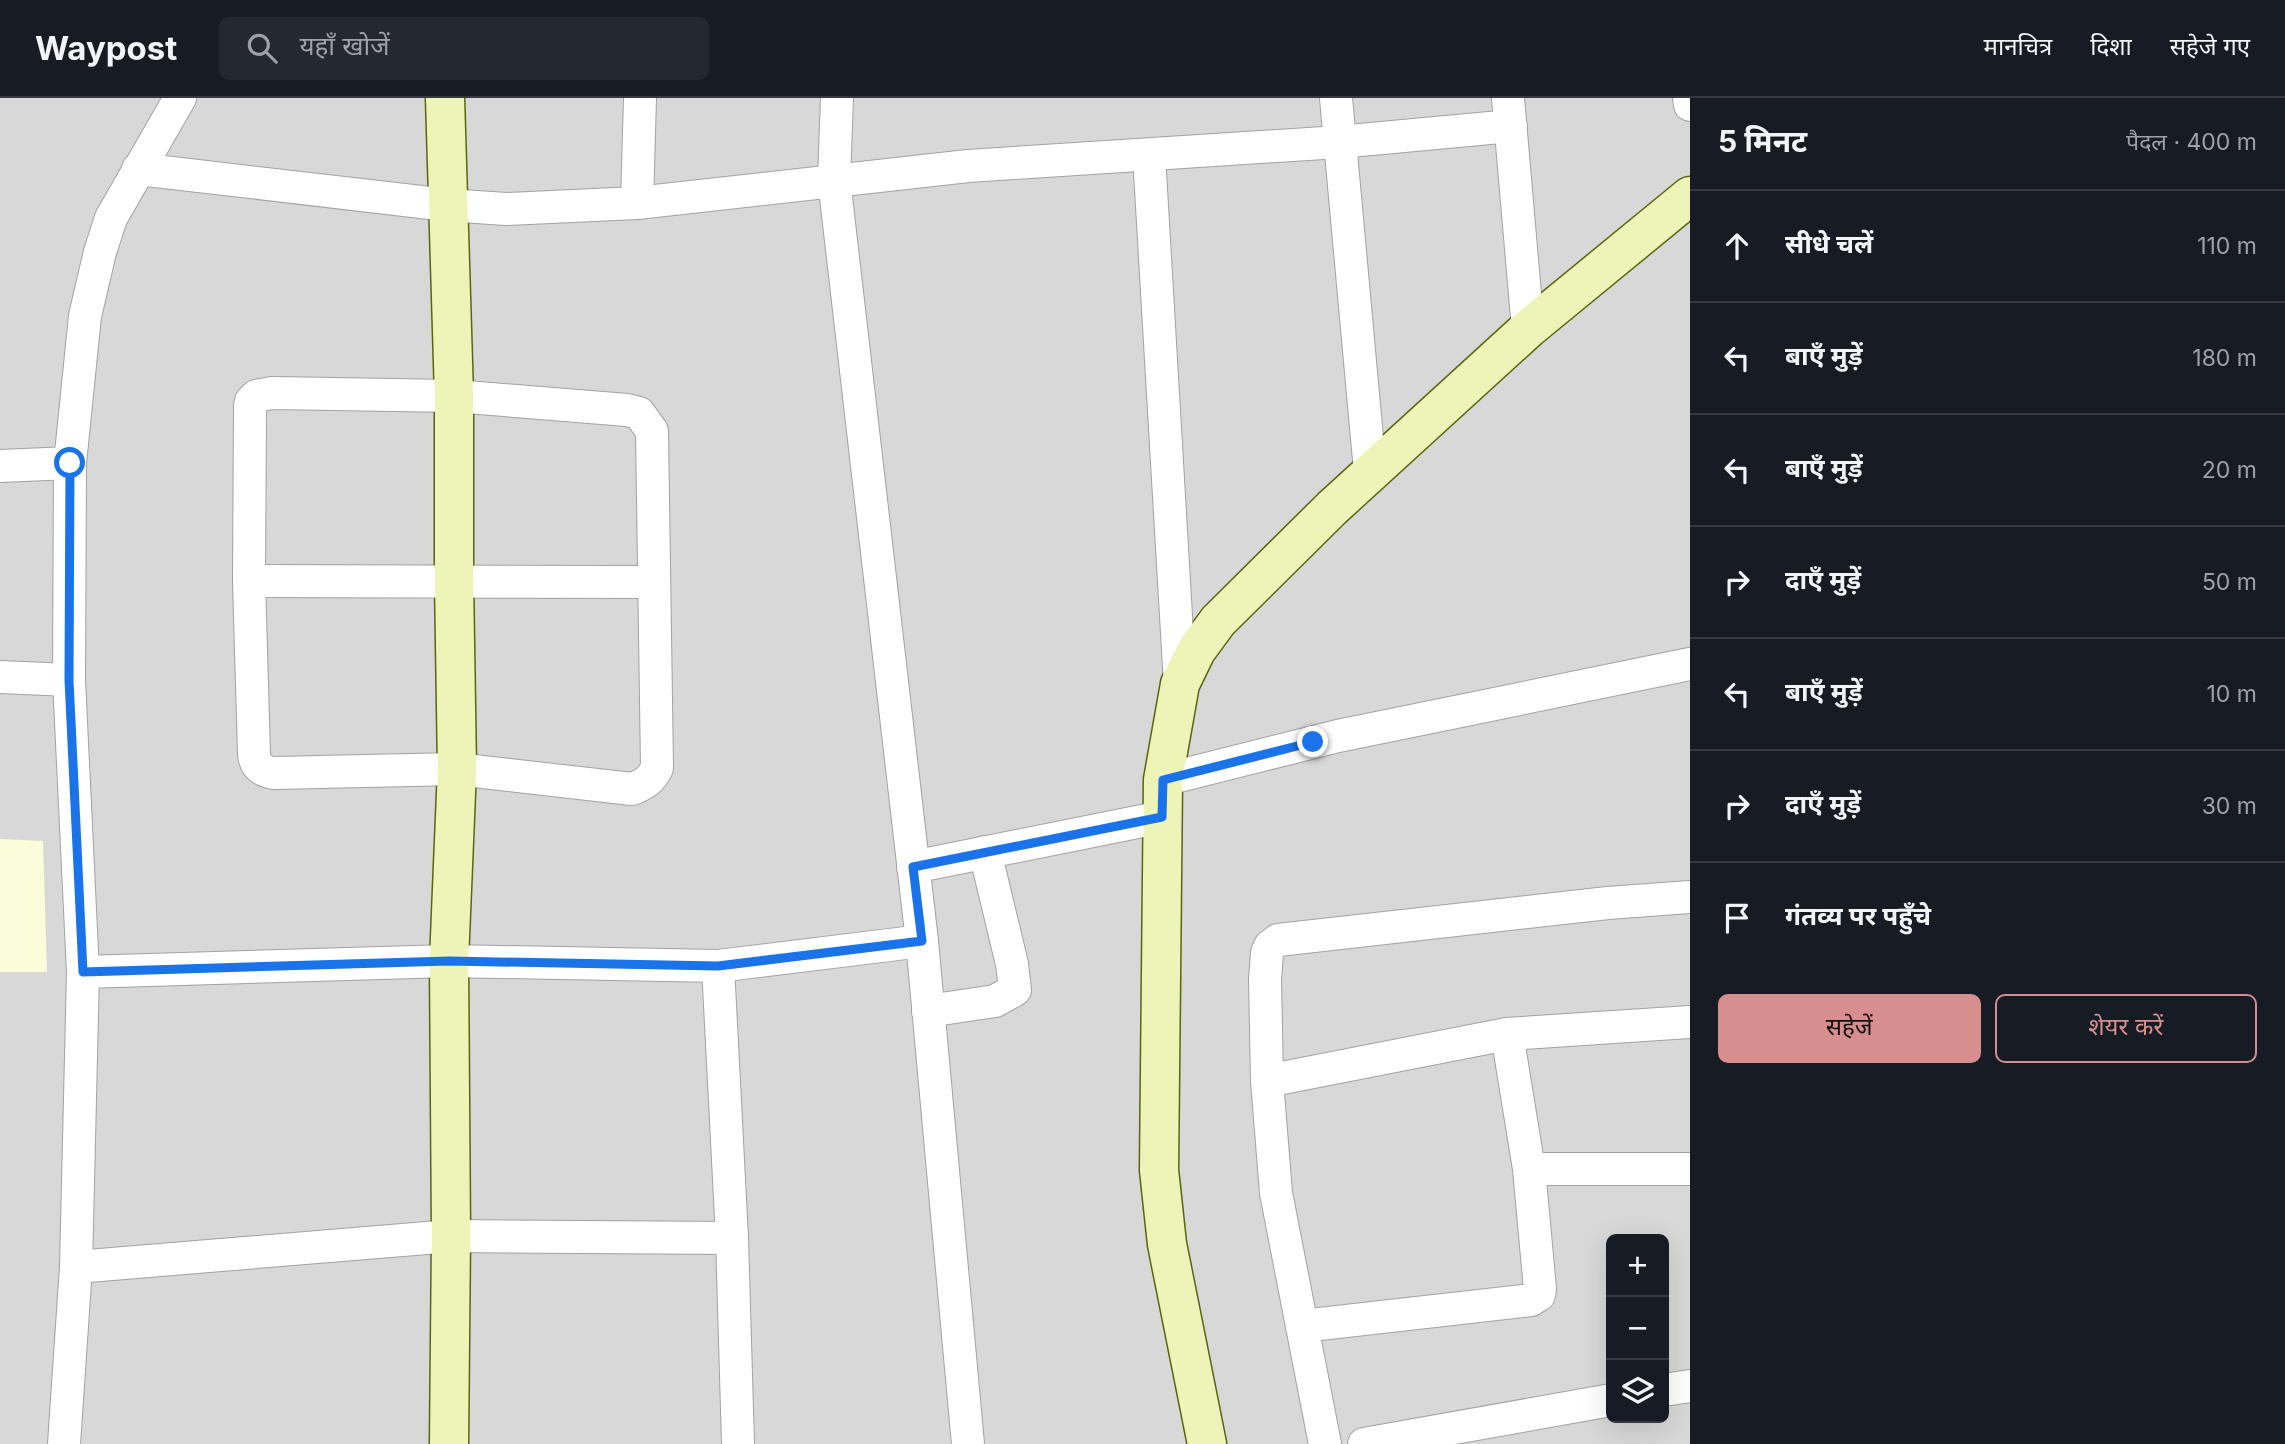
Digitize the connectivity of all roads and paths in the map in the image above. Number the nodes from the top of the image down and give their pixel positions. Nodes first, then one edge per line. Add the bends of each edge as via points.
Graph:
1 (180, 98) edge
2 (445, 98) edge
3 (640, 98) edge
4 (836, 98) edge
5 (1336, 98) edge
6 (1689, 98) edge
7 (1690, 105) edge
8 (1510, 112) edge
9 (1339, 142) junction
10 (1149, 155) junction
11 (138, 169) junction
12 (835, 180) junction
13 (1690, 196) edge
14 (637, 203) junction
15 (447, 205) junction
16 (1528, 329) junction
17 (454, 396) junction
18 (70, 463) junction
19 (0, 466) edge
20 (1370, 471) junction
21 (454, 580) junction
22 (249, 581) junction
23 (654, 582) junction
24 (1690, 664) edge
25 (0, 677) edge
26 (69, 680) junction
27 (1180, 684) junction
28 (457, 769) junction
29 (1163, 780) junction
30 (1162, 817) junction
31 (985, 852) junction
32 (913, 867) junction
33 (1690, 897) edge
34 (922, 941) junction
35 (449, 961) junction
36 (718, 966) junction
37 (83, 972) junction
38 (929, 1011) junction
39 (1690, 1022) edge
40 (1507, 1034) junction
41 (1266, 1081) junction
42 (1529, 1170) junction
43 (1690, 1170) edge
44 (451, 1236) junction
45 (732, 1238) junction
46 (76, 1267) junction
47 (1302, 1326) junction
48 (1690, 1386) edge
49 (1669, 1389) edge
50 (1606, 1401) edge
51 (64, 1444) edge
52 (449, 1444) edge
53 (737, 1444) edge
54 (968, 1444) edge
55 (1207, 1444) edge
56 (1325, 1444) edge
57 (1364, 1444) edge

1 - 11 street
2 - 15 street
3 - 14 street
4 - 12 street
5 - 9 street
6 - 7 street
8 - 9 street
8 - 16 street
9 - 10 street
9 - 20 street
10 - 12 street
10 - 27 street
11 - 15 street
11 - 18 street via 111,218 85,316
12 - 14 street
12 - 32 street
13 - 16 street
14 - 15 street via 506,209
15 - 17 street
16 - 20 street
17 - 21 street
17 - 22 street via 272,393 253,398
17 - 23 street via 627,410 643,416 652,431
18 - 19 street
18 - 26 street
20 - 27 street via 1218,621
21 - 22 street
21 - 23 street
21 - 28 street
22 - 28 street via 254,754 261,769 274,773
23 - 28 street via 657,768 652,778 632,789
24 - 29 street via 1338,736
25 - 26 street
26 - 37 street
27 - 29 street
28 - 35 street
29 - 30 street
30 - 31 street
30 - 55 street via 1161,1200
31 - 32 street
31 - 38 street via 1013,964 1015,990 995,1001
32 - 34 street
33 - 41 street via 1278,940 1267,953
34 - 36 street
34 - 38 street
35 - 36 street
35 - 37 street
35 - 44 street
36 - 45 street
37 - 46 street
38 - 54 street
39 - 40 street
40 - 41 street
40 - 42 street
41 - 47 street via 1276,1193
42 - 43 street
42 - 47 street via 1540,1289 1535,1298
44 - 45 street
44 - 46 street
44 - 52 street
45 - 53 street
46 - 51 street
47 - 56 street
48 - 49 street
50 - 57 street

